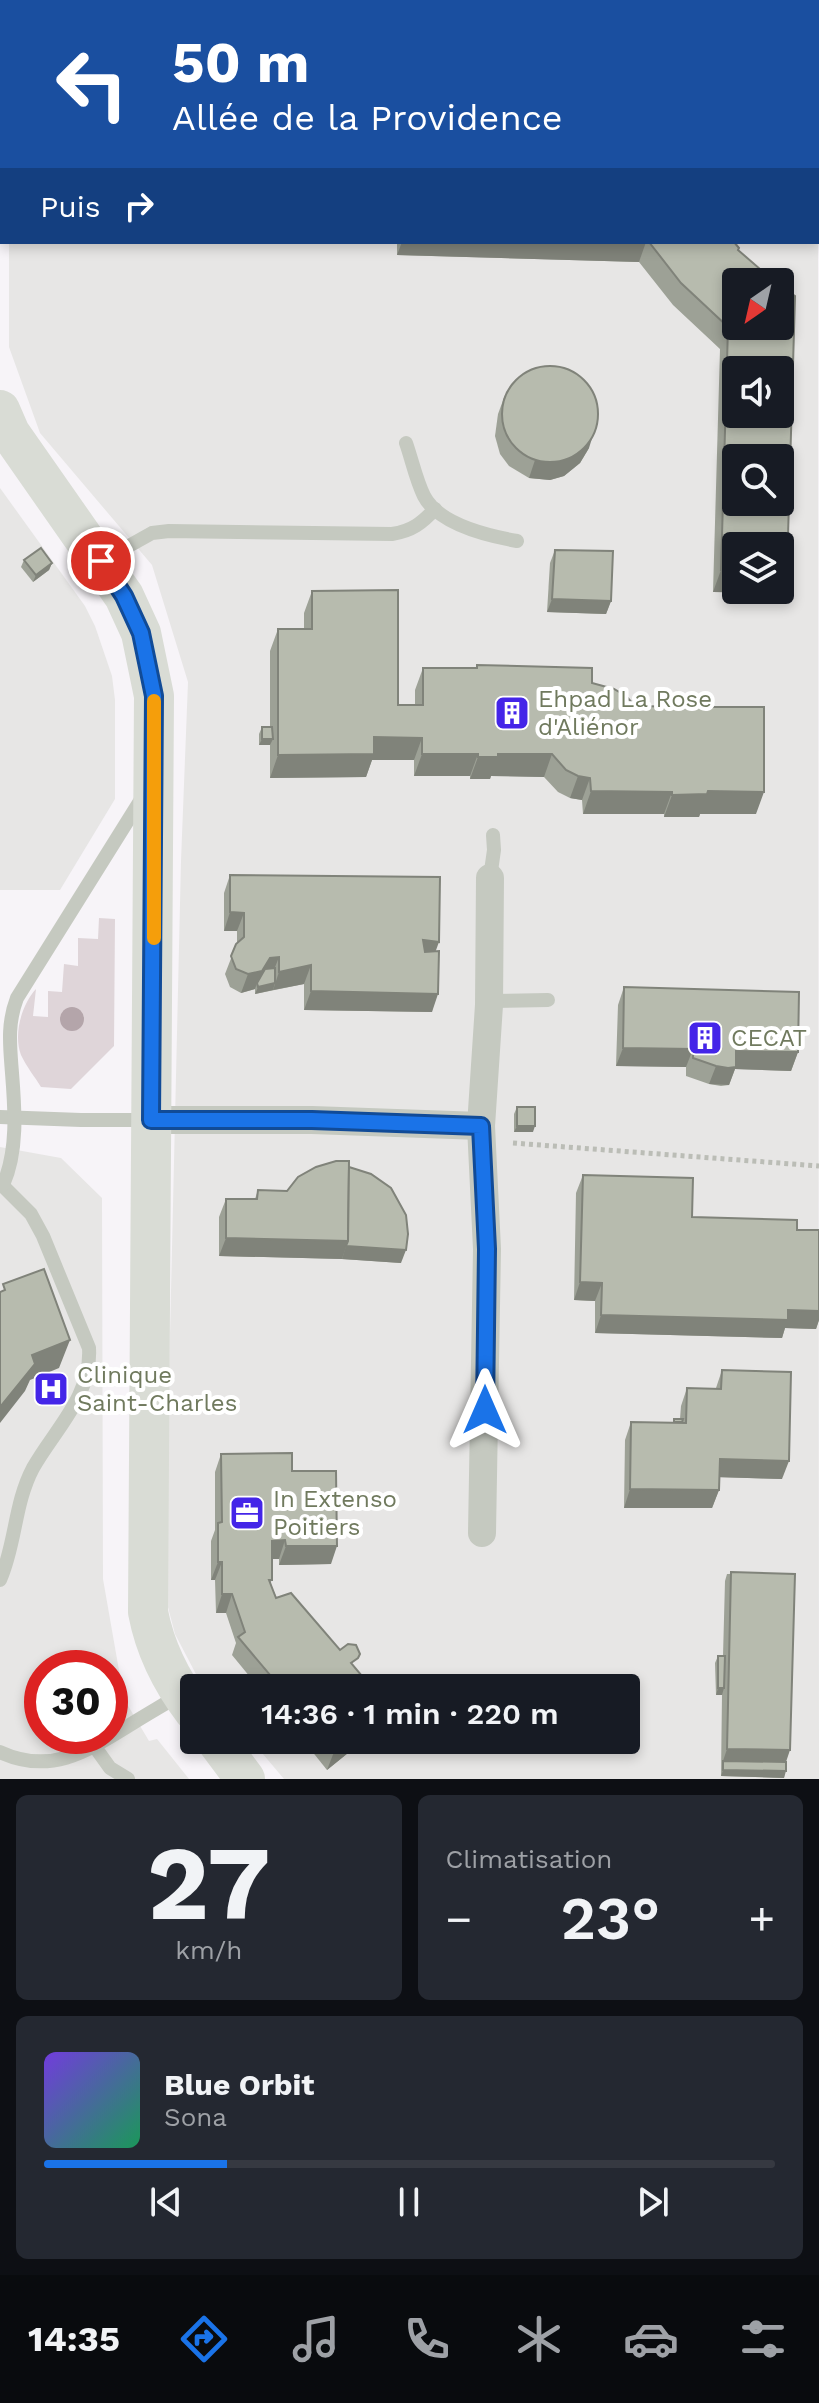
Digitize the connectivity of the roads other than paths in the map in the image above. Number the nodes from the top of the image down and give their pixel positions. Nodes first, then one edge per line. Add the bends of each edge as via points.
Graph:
1 (0, 410) edge
2 (406, 443) dead end
3 (435, 509) junction
4 (517, 541) dead end
5 (101, 561) junction
6 (155, 777) junction
7 (493, 835) dead end
8 (490, 878) joint
9 (548, 1000) dead end
10 (489, 1001) junction
11 (6, 1117) edge
12 (151, 1120) junction
13 (481, 1133) junction
14 (2, 1184) edge
15 (482, 1533) dead end
16 (0, 1580) edge
17 (180, 1688) edge
18 (180, 1706) edge
19 (128, 1731) edge
20 (0, 1752) edge
21 (78, 1754) edge
22 (100, 1754) edge
23 (226, 1754) edge
24 (128, 1779) edge
25 (245, 1779) edge

1 - 5 street via 10,433
2 - 3 lane via 424,496
3 - 4 lane via 474,532
3 - 5 lane via 415,527 392,534 152,533
5 - 6 street via 124,596 149,664
6 - 11 lane via 17,998 8,1027
6 - 12 street
7 - 8 lane
8 - 10 street
9 - 10 lane
10 - 13 street
11 - 12 lane
11 - 14 lane via 12,1166
12 - 13 street via 312,1120
12 - 17 street via 148,1612 156,1646
13 - 15 street via 487,1249
14 - 16 lane via 31,1214 43,1236 90,1362 81,1393 25,1486
18 - 19 lane
20 - 21 lane via 26,1762
22 - 24 lane
23 - 25 street

